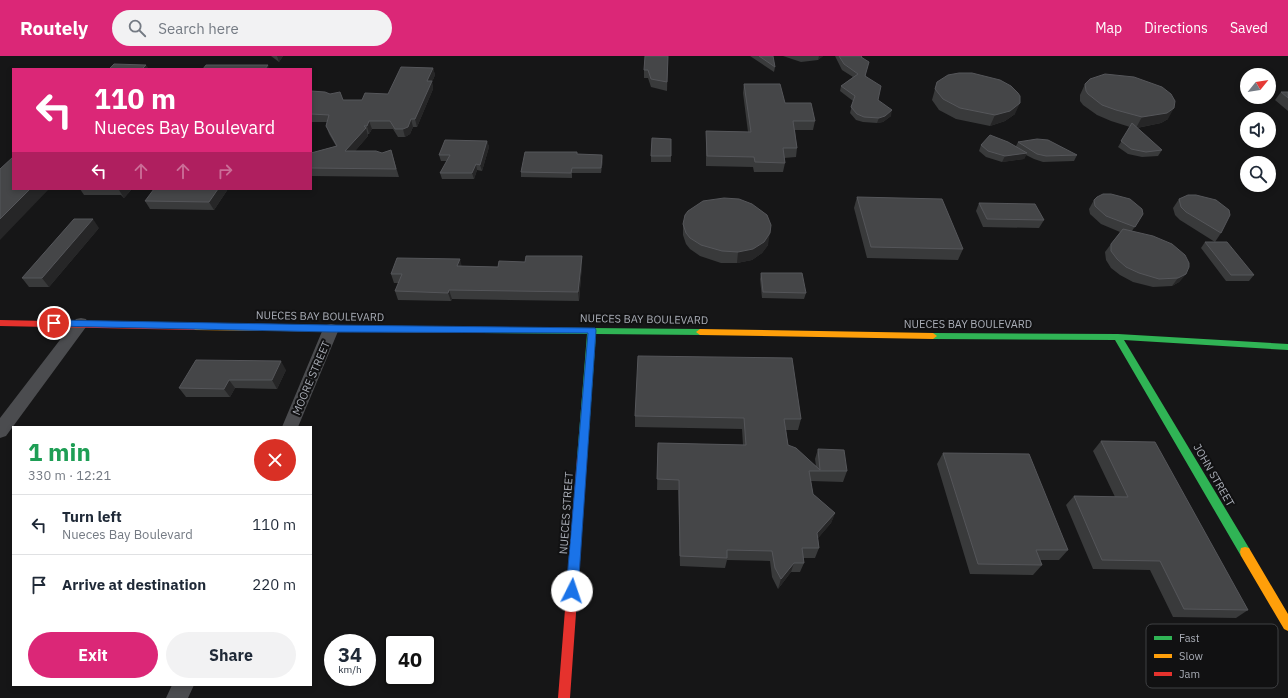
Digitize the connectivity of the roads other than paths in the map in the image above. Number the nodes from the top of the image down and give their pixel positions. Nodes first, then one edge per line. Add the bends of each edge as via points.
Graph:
1 (0, 323) edge
2 (81, 323) junction
3 (331, 328) junction
4 (592, 330) junction
5 (1118, 337) junction
6 (1288, 347) edge
7 (290, 426) edge
8 (0, 431) edge
9 (1288, 625) edge
10 (183, 686) edge
11 (177, 698) edge
12 (564, 698) edge

1 - 2 street, NUECES BAY BOULEVARD
2 - 3 street, NUECES BAY BOULEVARD
2 - 8 street
3 - 4 street, NUECES BAY BOULEVARD
3 - 7 street, MOORE STREET
4 - 5 street, NUECES BAY BOULEVARD
4 - 12 street, NUECES STREET
5 - 6 street, NUECES BAY BOULEVARD
5 - 9 street, JOHN STREET
10 - 11 street

